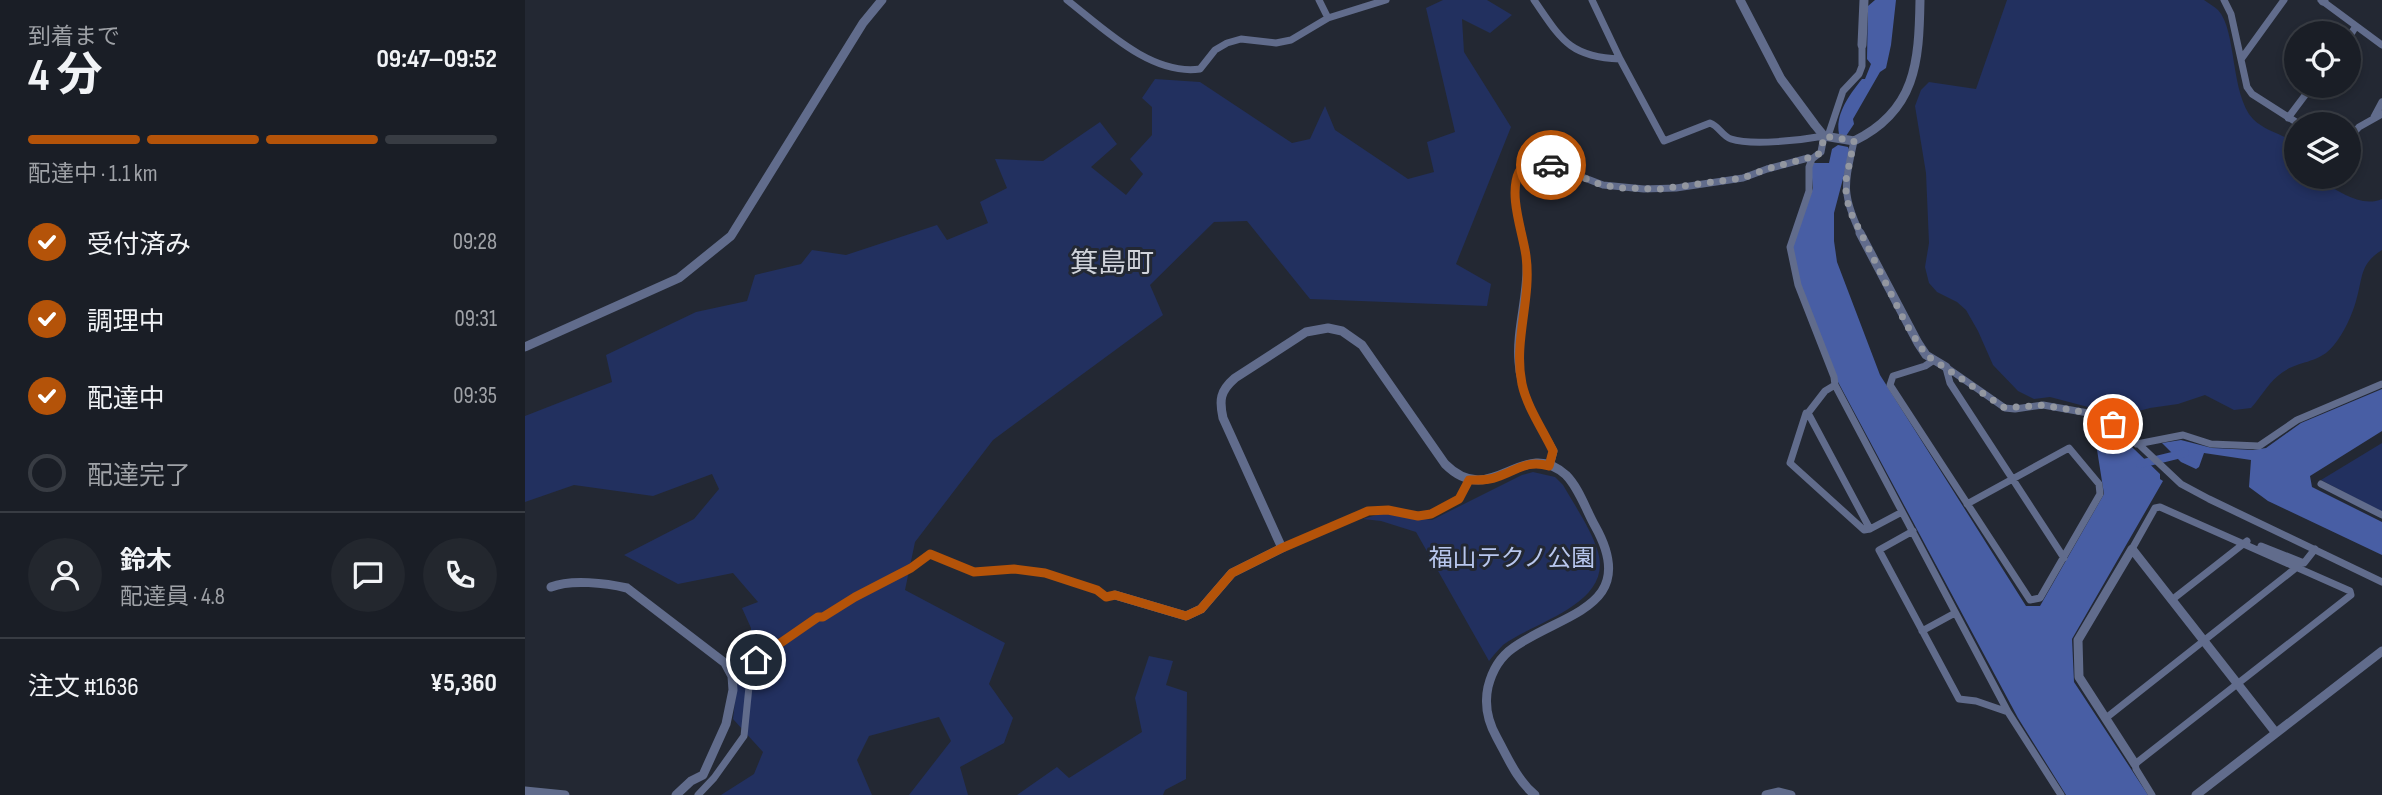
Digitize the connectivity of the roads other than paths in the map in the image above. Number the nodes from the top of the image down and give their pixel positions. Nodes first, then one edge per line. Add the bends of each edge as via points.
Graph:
1 (882, 0) edge
2 (1067, 0) edge
3 (1319, 0) edge
4 (1386, 0) edge
5 (1534, 0) edge
6 (1592, 0) edge
7 (1739, 0) edge
8 (1864, 0) edge
9 (1920, 0) edge
10 (2224, 0) edge
11 (2284, 0) edge
12 (2323, 0) edge
13 (1328, 18) junction
14 (2350, 21) edge
15 (2361, 30) edge
16 (1862, 45) joint
17 (2382, 45) edge
18 (2242, 58) junction
19 (1620, 59) junction
20 (2382, 102) edge
21 (2284, 115) edge
22 (2378, 116) edge
23 (2361, 126) edge
24 (1826, 136) junction
25 (1854, 141) junction
26 (1812, 159) junction
27 (1860, 233) joint
28 (525, 347) edge
29 (1934, 360) junction
30 (1946, 367) junction
31 (2382, 384) edge
32 (1835, 386) junction
33 (1808, 413) junction
34 (2139, 447) junction
35 (1549, 466) junction
36 (2013, 478) junction
37 (1469, 480) junction
38 (2321, 484) dead end
39 (1967, 504) junction
40 (1902, 512) junction
41 (2382, 514) edge
42 (1870, 528) junction
43 (1913, 531) junction
44 (2244, 544) junction
45 (1282, 548) junction
46 (2132, 548) junction
47 (2315, 549) junction
48 (2064, 558) junction
49 (2297, 567) junction
50 (2382, 582) edge
51 (551, 587) dead end
52 (1115, 595) joint
53 (2173, 599) junction
54 (1955, 613) junction
55 (1922, 631) junction
56 (2204, 641) junction
57 (2382, 650) edge
58 (2236, 684) junction
59 (2008, 712) junction
60 (2106, 718) junction
61 (2276, 733) junction
62 (2135, 764) junction
63 (703, 775) junction
64 (711, 782) junction
65 (525, 791) edge
66 (565, 795) edge
67 (676, 795) edge
68 (698, 795) edge
69 (1535, 795) edge
70 (1766, 795) edge
71 (1791, 795) edge
72 (2061, 795) edge
73 (2152, 795) edge
74 (2196, 795) edge

1 - 28 street via 863,23 731,236 680,278
2 - 13 street via 1144,58 1186,71 1200,69 1227,43 1291,40
3 - 13 street
4 - 13 street
5 - 19 street via 1575,50
6 - 19 street
7 - 24 street via 1781,79
8 - 16 street
9 - 25 street via 1919,42 1909,88 1884,122
10 - 18 street
11 - 18 street
12 - 14 street
15 - 17 street
16 - 24 street via 1859,74 1843,91
18 - 21 street via 2252,94
19 - 24 street via 1664,141 1710,123 1734,140
20 - 22 street
22 - 23 street
24 - 25 street
24 - 26 street via 1821,152
25 - 27 street via 1845,185
26 - 32 street via 1809,191 1791,253
26 - 35 street via 1743,178 1655,189 1602,185 1543,162 1523,166 1516,184 1527,279 1517,361 1523,388 1553,451
27 - 29 street via 1906,324
29 - 30 street
29 - 39 street via 1893,376 1890,385
30 - 34 street via 2005,408 2043,405 2094,414
30 - 36 street via 1950,383
31 - 34 street via 2297,420 2259,446 2211,444 2183,435
32 - 33 street via 1825,391
32 - 40 street
33 - 42 street
33 - 42 street via 1790,463 1864,530
34 - 47 street via 2181,484
35 - 37 street via 1531,463 1498,477
35 - 69 street via 1573,486 1609,560 1602,591 1590,605 1513,648 1492,674 1486,707 1492,729 1520,782
36 - 39 street
36 - 48 street
36 - 48 street via 2069,448 2099,484 2100,494
37 - 45 street via 1459,499 1431,514 1368,511
37 - 45 street via 1445,464 1362,345 1342,331 1306,332 1235,378 1225,387 1220,404
38 - 41 street
39 - 48 street via 2030,600 2040,598
40 - 42 street
40 - 43 street
43 - 54 street
43 - 55 street via 1879,550
44 - 46 street via 2160,507 2155,508
44 - 47 street via 2247,541 2304,563
44 - 49 street
44 - 53 street
45 - 52 street via 1232,573 1201,609 1186,616
46 - 53 street
46 - 60 street via 2078,640 2079,677
47 - 50 street
49 - 56 street
49 - 58 street via 2351,595
51 - 63 street via 575,583 628,588 725,663 732,676 731,707
52 - 64 street via 1106,597 1045,573 1014,569 974,572 930,554 818,617 756,660 751,667 744,736
53 - 56 street
54 - 55 street
54 - 59 street
55 - 59 street via 1959,699
56 - 58 street
56 - 60 street
57 - 61 street
58 - 61 street
58 - 62 street
59 - 72 street
60 - 62 street
61 - 74 street
62 - 73 street
63 - 64 street
63 - 67 street
64 - 68 street
65 - 66 street
70 - 71 street

